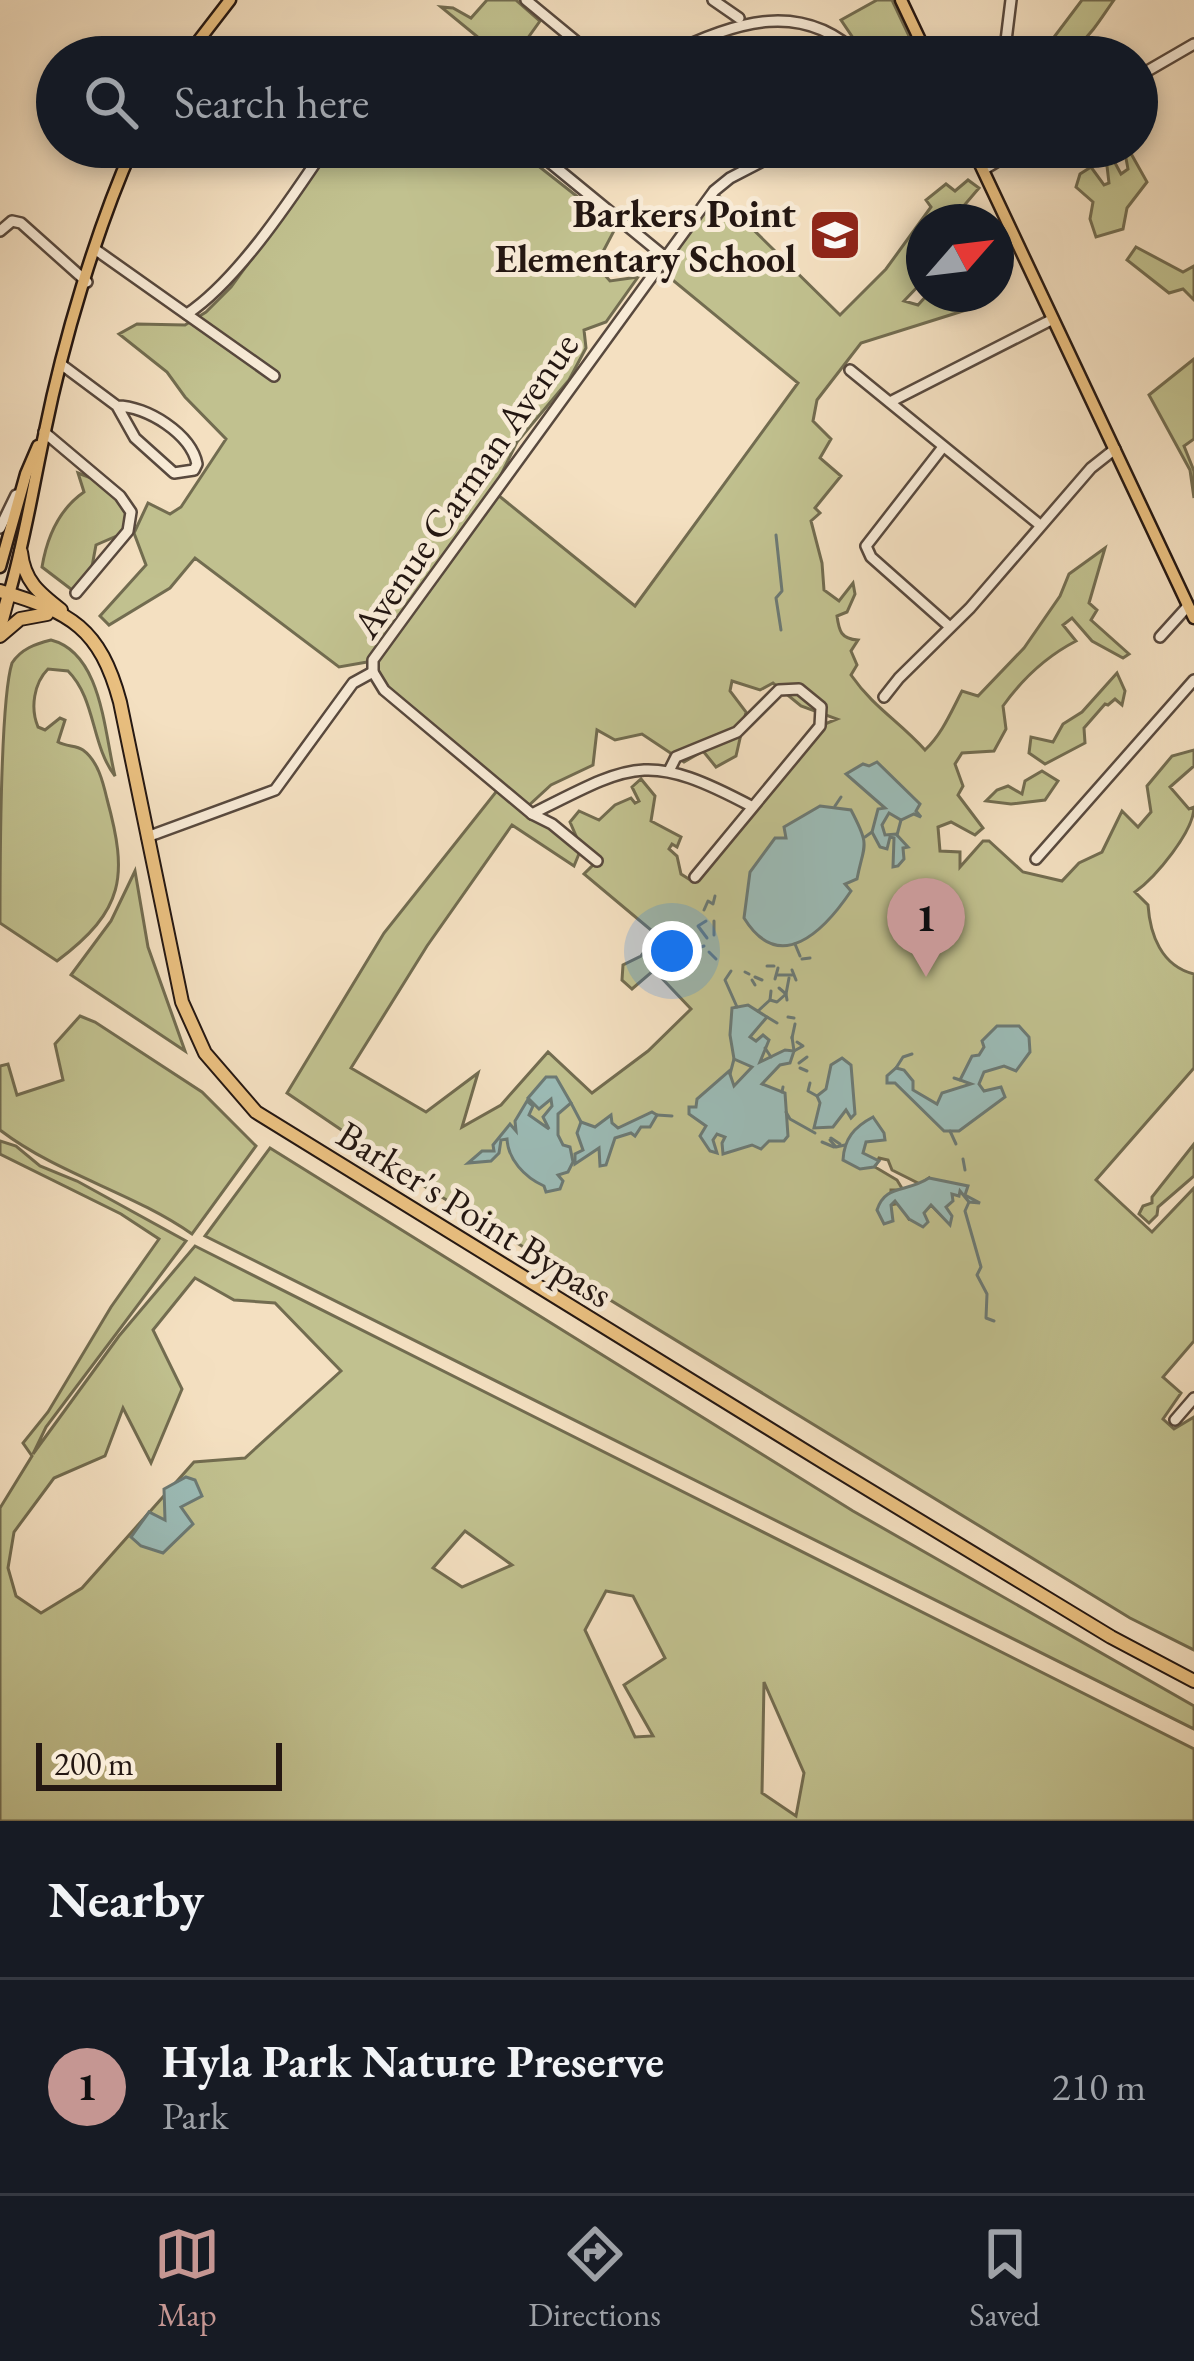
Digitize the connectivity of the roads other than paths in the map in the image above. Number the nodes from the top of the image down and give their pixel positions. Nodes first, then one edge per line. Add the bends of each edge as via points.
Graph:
1 (230, 0) edge
2 (526, 0) edge
3 (713, 0) edge
4 (901, 0) edge
5 (1011, 0) edge
6 (752, 12) dead end
7 (740, 18) junction
8 (836, 22) dead end
9 (202, 36) edge
10 (570, 36) edge
11 (704, 36) edge
12 (846, 36) edge
13 (918, 36) edge
14 (1007, 36) edge
15 (1194, 44) edge
16 (1158, 65) edge
17 (125, 168) edge
18 (312, 168) edge
19 (557, 168) edge
20 (750, 168) edge
21 (986, 168) edge
22 (983, 170) joint
23 (0, 231) edge
24 (96, 250) junction
25 (665, 257) junction
26 (86, 282) junction
27 (187, 314) junction
28 (1053, 319) junction
29 (62, 365) junction
30 (850, 370) dead end
31 (274, 376) dead end
32 (890, 401) junction
33 (117, 406) junction
34 (44, 432) junction
35 (943, 447) junction
36 (1114, 449) junction
37 (26, 474) junction
38 (1040, 525) junction
39 (0, 528) edge
40 (21, 552) junction
41 (0, 567) edge
42 (5, 592) edge
43 (76, 593) dead end
44 (1191, 612) edge
45 (72, 618) junction
46 (950, 627) junction
47 (0, 631) edge
48 (1160, 638) dead end
49 (373, 672) junction
50 (1194, 680) edge
51 (884, 697) dead end
52 (670, 769) junction
53 (751, 806) junction
54 (532, 814) junction
55 (147, 837) junction
56 (1036, 859) dead end
57 (597, 862) dead end
58 (695, 877) dead end
59 (1194, 1398) edge
60 (1175, 1420) dead end
61 (1194, 1681) edge

1 - 9 main road
2 - 10 street
3 - 7 street
4 - 13 main road
5 - 14 street
6 - 7 street
7 - 11 street
8 - 12 street
15 - 16 street
17 - 24 main road
18 - 27 street via 216,292
19 - 25 street
20 - 25 street, Avenue Carman Avenue via 722,183
21 - 22 street
22 - 28 main road
23 - 26 street via 21,223
24 - 26 main road
24 - 27 street
25 - 49 street, Avenue Carman Avenue via 378,649
26 - 29 main road
27 - 31 street
28 - 32 street
28 - 36 main road
29 - 33 street
29 - 34 main road
30 - 32 street
32 - 35 street
33 - 33 street via 135,438 174,473 194,470 193,451 162,422
34 - 37 main road
34 - 40 main road
34 - 43 street via 131,512 128,531
35 - 38 street
35 - 46 street via 866,546
36 - 38 street
36 - 44 main road
37 - 39 street
37 - 41 main road
38 - 46 street
40 - 42 main road
40 - 45 highway, Barker's Point Bypass via 31,584
42 - 45 highway
42 - 47 highway
44 - 48 street
45 - 47 highway via 32,614
45 - 55 highway, Barker's Point Bypass via 98,643 114,679
46 - 51 street
49 - 54 street, Avenue Carman Avenue
49 - 55 street via 352,683 274,790
50 - 56 street
52 - 53 street
52 - 53 street via 676,757 737,732 772,694 799,689 821,707 820,726
52 - 54 street via 622,771
53 - 58 street
54 - 57 street, Avenue Carman Avenue
55 - 61 highway, Barker's Point Bypass via 192,1028 220,1075 256,1112
59 - 60 street

